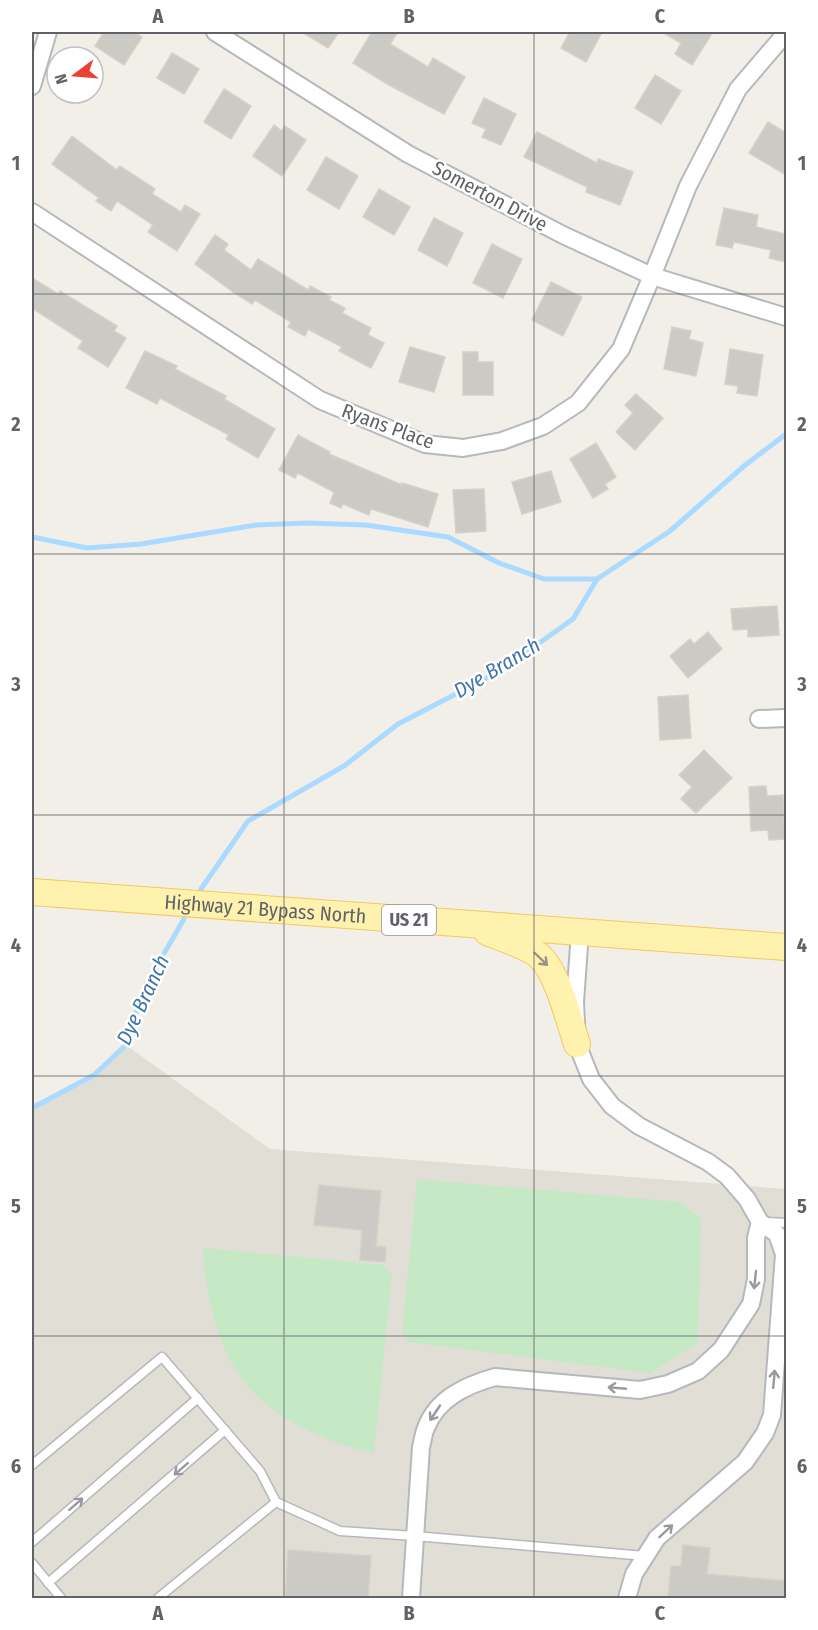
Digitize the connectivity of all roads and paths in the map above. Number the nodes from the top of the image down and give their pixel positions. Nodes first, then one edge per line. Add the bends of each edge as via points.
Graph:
1 (48, 32) edge
2 (214, 32) edge
3 (786, 33) edge
4 (32, 86) edge
5 (32, 213) edge
6 (652, 276) junction
7 (786, 317) edge
8 (786, 718) edge
9 (759, 719) dead end
10 (32, 892) edge
11 (470, 924) junction
12 (580, 932) junction
13 (786, 947) edge
14 (577, 1044) junction
15 (760, 1222) junction
16 (786, 1223) edge
17 (198, 1398) junction
18 (225, 1430) junction
19 (32, 1465) edge
20 (276, 1502) junction
21 (415, 1536) junction
22 (32, 1542) edge
23 (645, 1556) junction
24 (32, 1563) edge
25 (48, 1583) junction
26 (61, 1599) edge
27 (158, 1599) edge
28 (411, 1599) edge
29 (627, 1599) edge

1 - 4 street
2 - 6 street, Somerton Drive via 408,154
3 - 6 street, Ryans Place via 738,89 687,186
5 - 6 street, Ryans Place via 320,400 425,444 464,448 502,441 543,426 578,403 621,349
6 - 7 street, Somerton Drive
8 - 9 street
10 - 11 main road, Highway 21 Bypass North / US 21
11 - 12 main road, Highway 21 Bypass North / US 21
11 -> 14 main road via 537,954 546,963
12 - 13 main road, Highway 21 Bypass North / US 21
12 - 14 street via 574,1002
14 - 15 street via 591,1079 612,1106 639,1126 727,1176
15 - 16 lane
15 -> 21 street via 751,1304 721,1350 698,1371 668,1384 640,1390 495,1377 466,1387 439,1406 426,1427 421,1447
23 -> 15 street via 657,1538 745,1462 765,1433 771,1415 784,1254 777,1234
17 - 18 lane
17 - 19 lane via 162,1357
22 -> 17 lane
18 - 20 lane via 260,1471
18 -> 25 lane
20 - 21 lane via 340,1531
20 - 27 lane
21 - 23 lane
21 - 28 street
23 - 29 street via 634,1574
24 - 25 lane
25 - 26 lane

